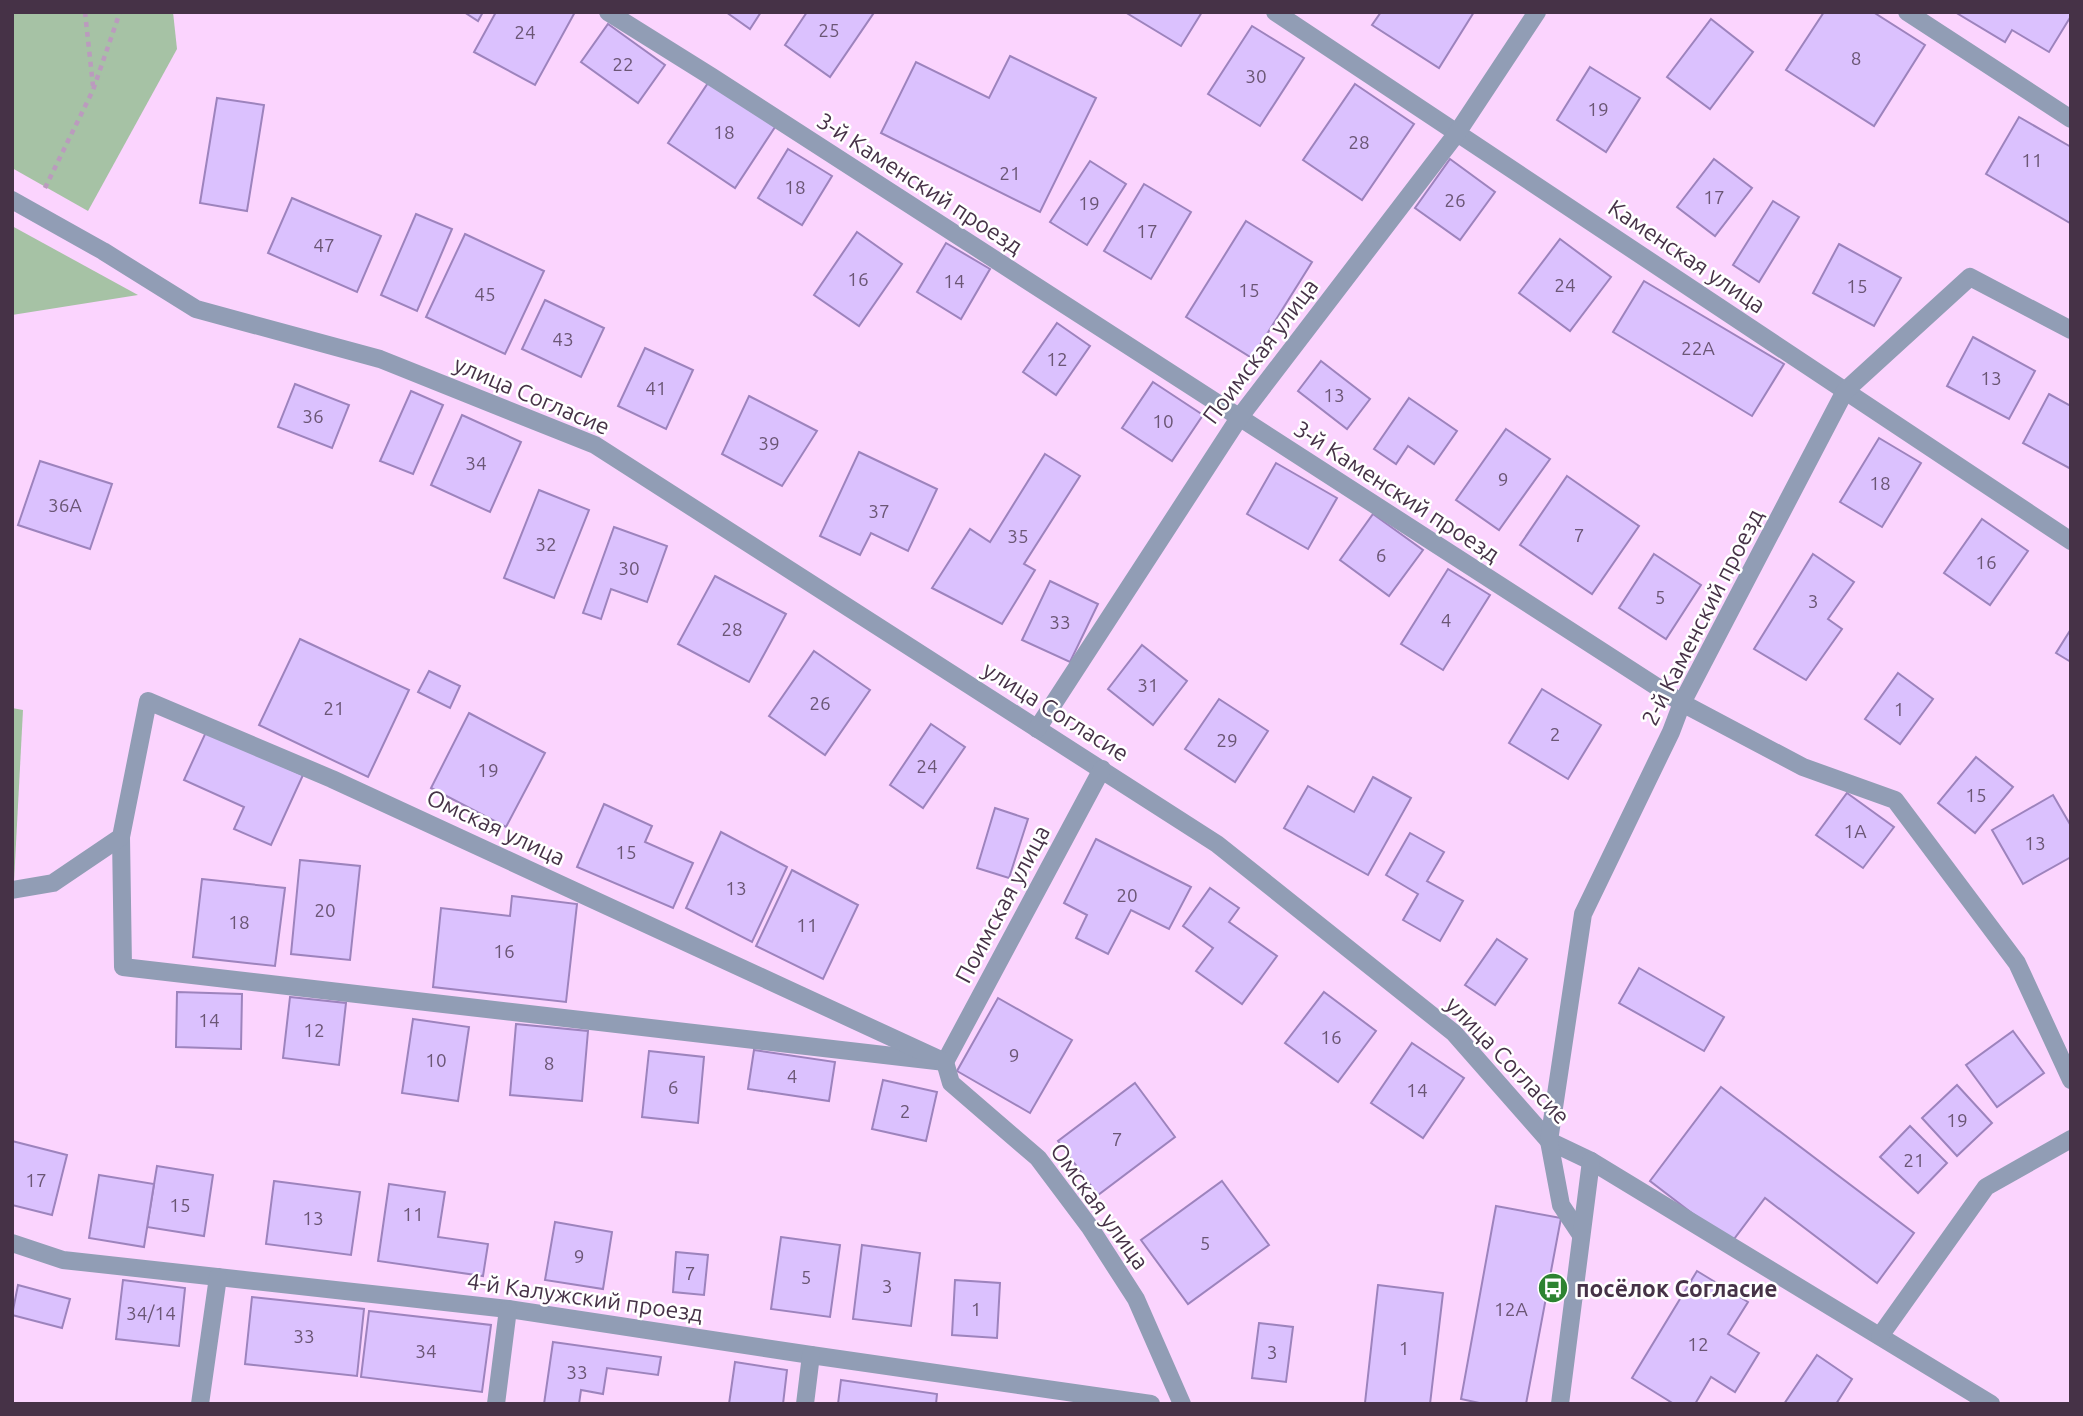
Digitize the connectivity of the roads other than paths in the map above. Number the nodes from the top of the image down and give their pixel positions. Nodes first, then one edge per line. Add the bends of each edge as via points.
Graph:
1 (608, 12) edge
2 (1275, 12) edge
3 (1537, 12) edge
4 (1907, 12) edge
5 (2071, 119) edge
6 (1457, 133) junction
7 (12, 200) edge
8 (2071, 330) edge
9 (1845, 391) junction
10 (1239, 418) junction
11 (2071, 541) edge
12 (1682, 703) junction
13 (1037, 729) junction
14 (1102, 769) junction
15 (121, 837) junction
16 (12, 890) edge
17 (945, 1062) junction
18 (2071, 1080) edge
19 (2071, 1139) edge
20 (1549, 1141) junction
21 (1591, 1161) junction
22 (1581, 1235) junction
23 (12, 1243) edge
24 (218, 1277) junction
25 (508, 1309) junction
26 (1880, 1336) junction
27 (811, 1355) junction
28 (200, 1404) edge
29 (496, 1404) edge
30 (805, 1404) edge
31 (1151, 1404) edge
32 (1182, 1404) edge
33 (1560, 1404) edge
34 (1990, 1404) edge

1 - 10 street, 3-й Каменский проезд
2 - 6 street, Каменская улица
3 - 6 street, Поимская улица
4 - 5 street
6 - 9 street, Каменская улица
6 - 10 street, Поимская улица
7 - 13 street, улица Согласие via 197,309 380,359 595,445
8 - 9 street, 2-й Каменский проезд via 1970,278
9 - 11 street, Каменская улица
9 - 12 street, 2-й Каменский проезд
10 - 12 street, 3-й Каменский проезд
10 - 13 street, Поимская улица
12 - 18 street, 3-й Каменский проезд via 1803,767 1895,800 2017,963
12 - 20 street, 2-й Каменский проезд via 1583,914
13 - 14 street, улица Согласие
14 - 17 street, Поимская улица
14 - 20 street, улица Согласие via 1217,844 1454,1033
15 - 16 street via 53,883
15 - 17 street, Омская улица via 123,967
15 - 17 street, Омская улица via 148,701 332,779
17 - 32 street, Омская улица via 951,1083 1038,1158 1089,1226 1136,1299
19 - 26 street via 1986,1187
20 - 21 street, улица Согласие
20 - 22 street via 1561,1205
21 - 22 street
21 - 26 street, улица Согласие
22 - 33 street
23 - 24 street, 4-й Калужский проезд via 63,1260
24 - 25 street, 4-й Калужский проезд
24 - 28 street
25 - 27 street, 4-й Калужский проезд
25 - 29 street
26 - 34 street, улица Согласие
27 - 30 street
27 - 31 street, 4-й Калужский проезд

